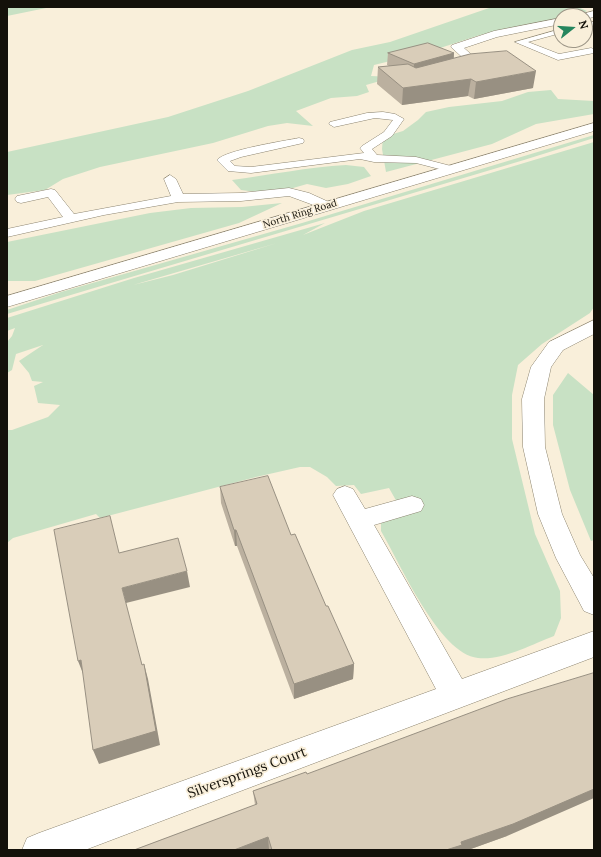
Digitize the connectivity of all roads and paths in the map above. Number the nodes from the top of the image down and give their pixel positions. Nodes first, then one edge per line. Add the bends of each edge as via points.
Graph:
1 (553, 23) edge
2 (553, 33) edge
3 (590, 51) dead end
4 (436, 74) edge
5 (334, 124) dead end
6 (594, 127) edge
7 (299, 140) dead end
8 (374, 159) junction
9 (451, 169) junction
10 (170, 179) dead end
11 (178, 198) junction
12 (21, 199) dead end
13 (327, 206) junction
14 (71, 219) junction
15 (7, 233) edge
16 (7, 302) edge
17 (594, 326) edge
18 (345, 495) dead end
19 (412, 505) dead end
20 (360, 520) junction
21 (594, 603) edge
22 (594, 644) edge
23 (455, 696) junction
24 (40, 850) edge

1 - 4 street via 467,42 456,47 468,56 464,66
2 - 3 lane via 519,42 558,57
5 - 8 lane via 378,114 390,114 399,119 388,134 366,148
6 - 9 street, North Ring Road
7 - 8 lane via 223,160 232,169 250,170 341,157 360,156
8 - 9 lane via 416,160
9 - 13 street, North Ring Road
10 - 11 lane
11 - 13 lane via 242,197 289,192
11 - 14 lane
12 - 14 lane via 51,192
13 - 16 street, North Ring Road
14 - 15 lane
17 - 21 street via 556,346 541,367 533,399 534,447 550,514 569,558
18 - 20 street
19 - 20 street
20 - 23 street
22 - 23 street, Silversprings Court
23 - 24 street, Silversprings Court

